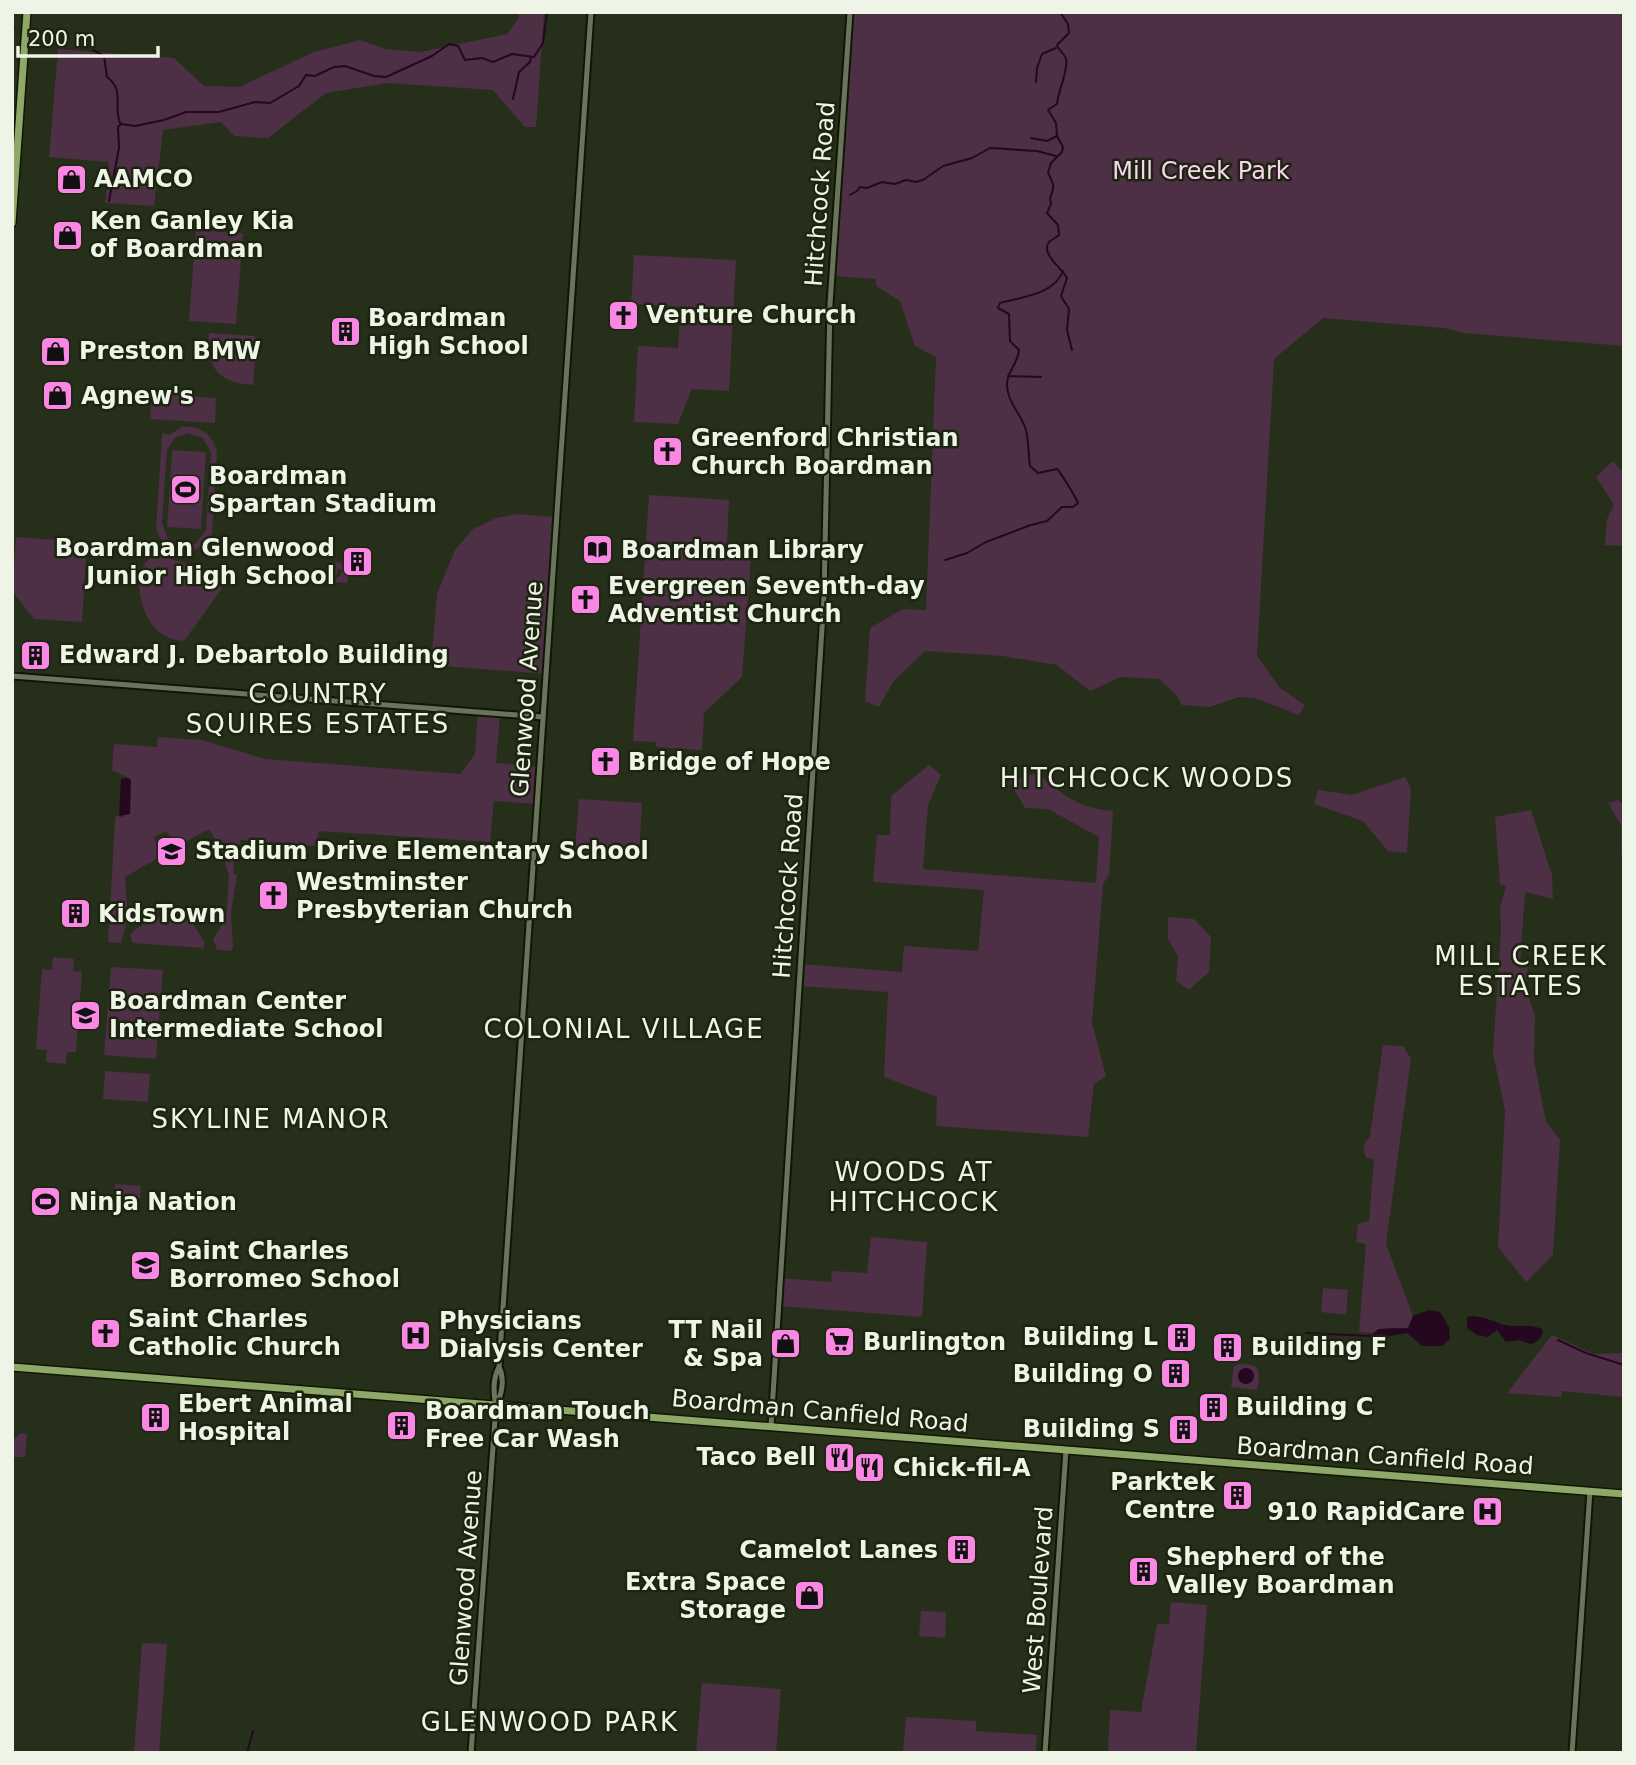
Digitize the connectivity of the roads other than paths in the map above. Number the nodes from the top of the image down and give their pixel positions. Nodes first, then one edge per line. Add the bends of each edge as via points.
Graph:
1 (27, 12) edge
2 (591, 12) edge
3 (850, 12) edge
4 (12, 223) edge
5 (12, 676) edge
6 (543, 717) junction
7 (12, 1367) edge
8 (496, 1405) junction
9 (771, 1426) junction
10 (1066, 1450) junction
11 (1590, 1491) junction
12 (1624, 1494) edge
13 (471, 1753) edge
14 (1045, 1753) edge
15 (1572, 1753) edge

1 - 4 main road
2 - 6 street, Glenwood Avenue
3 - 9 street, Hitchcock Road via 830,304 824,597
5 - 6 street
6 - 8 street, Glenwood Avenue
7 - 8 main road, Boardman Canfield Road
8 - 9 main road, Boardman Canfield Road
8 - 13 street, Glenwood Avenue
9 - 10 main road, Boardman Canfield Road
10 - 11 main road, Boardman Canfield Road
10 - 14 street, West Boulevard
11 - 12 main road, Boardman Canfield Road
11 - 15 street

